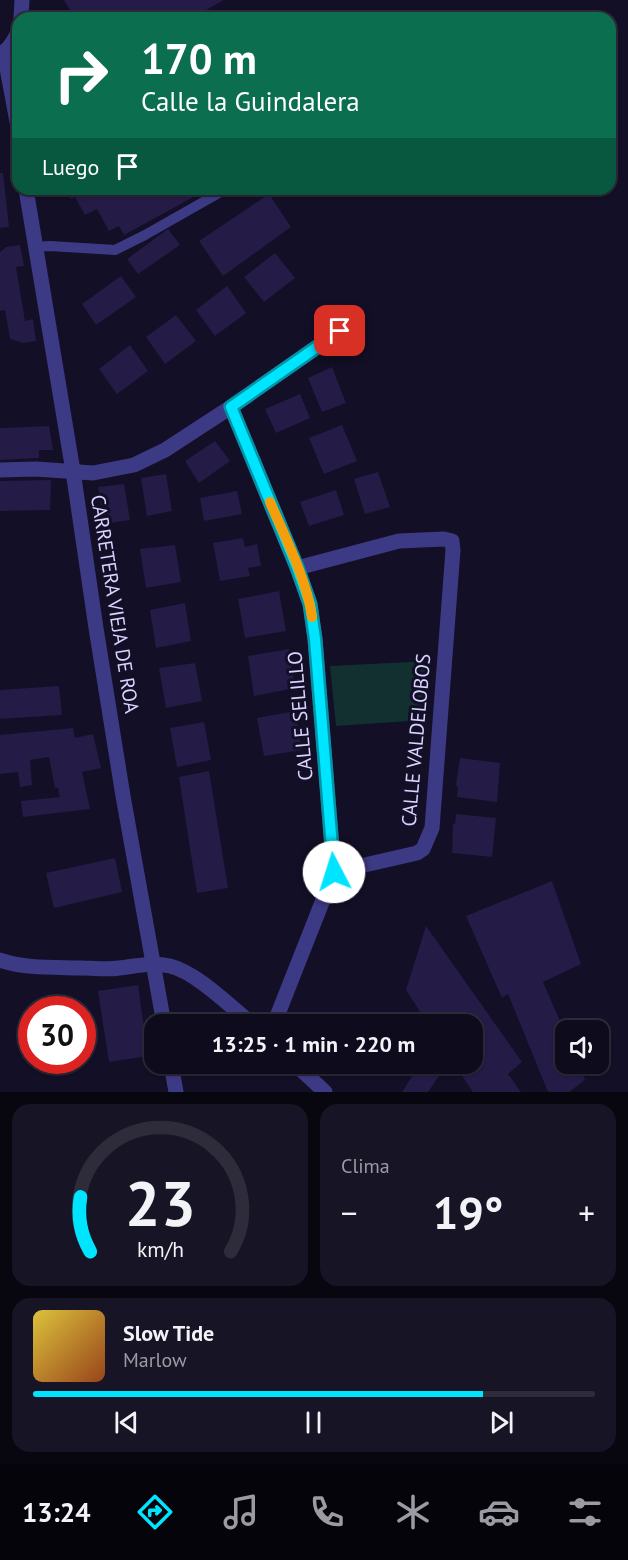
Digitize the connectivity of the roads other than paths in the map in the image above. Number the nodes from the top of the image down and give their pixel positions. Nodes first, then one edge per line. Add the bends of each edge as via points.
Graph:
1 (2, 53) edge
2 (12, 99) edge
3 (27, 195) edge
4 (216, 195) edge
5 (35, 247) junction
6 (340, 331) dead end
7 (231, 407) junction
8 (0, 470) edge
9 (73, 471) junction
10 (297, 567) junction
11 (334, 872) junction
12 (0, 960) edge
13 (154, 963) junction
14 (162, 1014) edge
15 (240, 1014) edge
16 (278, 1014) edge
17 (173, 1074) edge
18 (306, 1074) edge
19 (176, 1092) edge
20 (325, 1092) edge

1 - 2 street
3 - 5 street, CARRETERA VIEJA DE ROA
4 - 5 lane via 115,250
5 - 9 street, CARRETERA VIEJA DE ROA
6 - 7 street
7 - 9 street via 165,450 134,465 93,473
7 - 10 street, CALLE SELILLO
8 - 9 street
9 - 13 street, CARRETERA VIEJA DE ROA via 123,796
10 - 11 street, CALLE SELILLO via 310,604 315,639
10 - 11 street, CALLE VALDELOBOS via 399,542 452,541 432,828 423,849 417,853
11 - 16 street, CALLE SELILLO
12 - 13 street via 38,967 117,969
13 - 14 street, CARRETERA VIEJA DE ROA
13 - 15 street via 172,966 191,976
17 - 19 street
18 - 20 street

